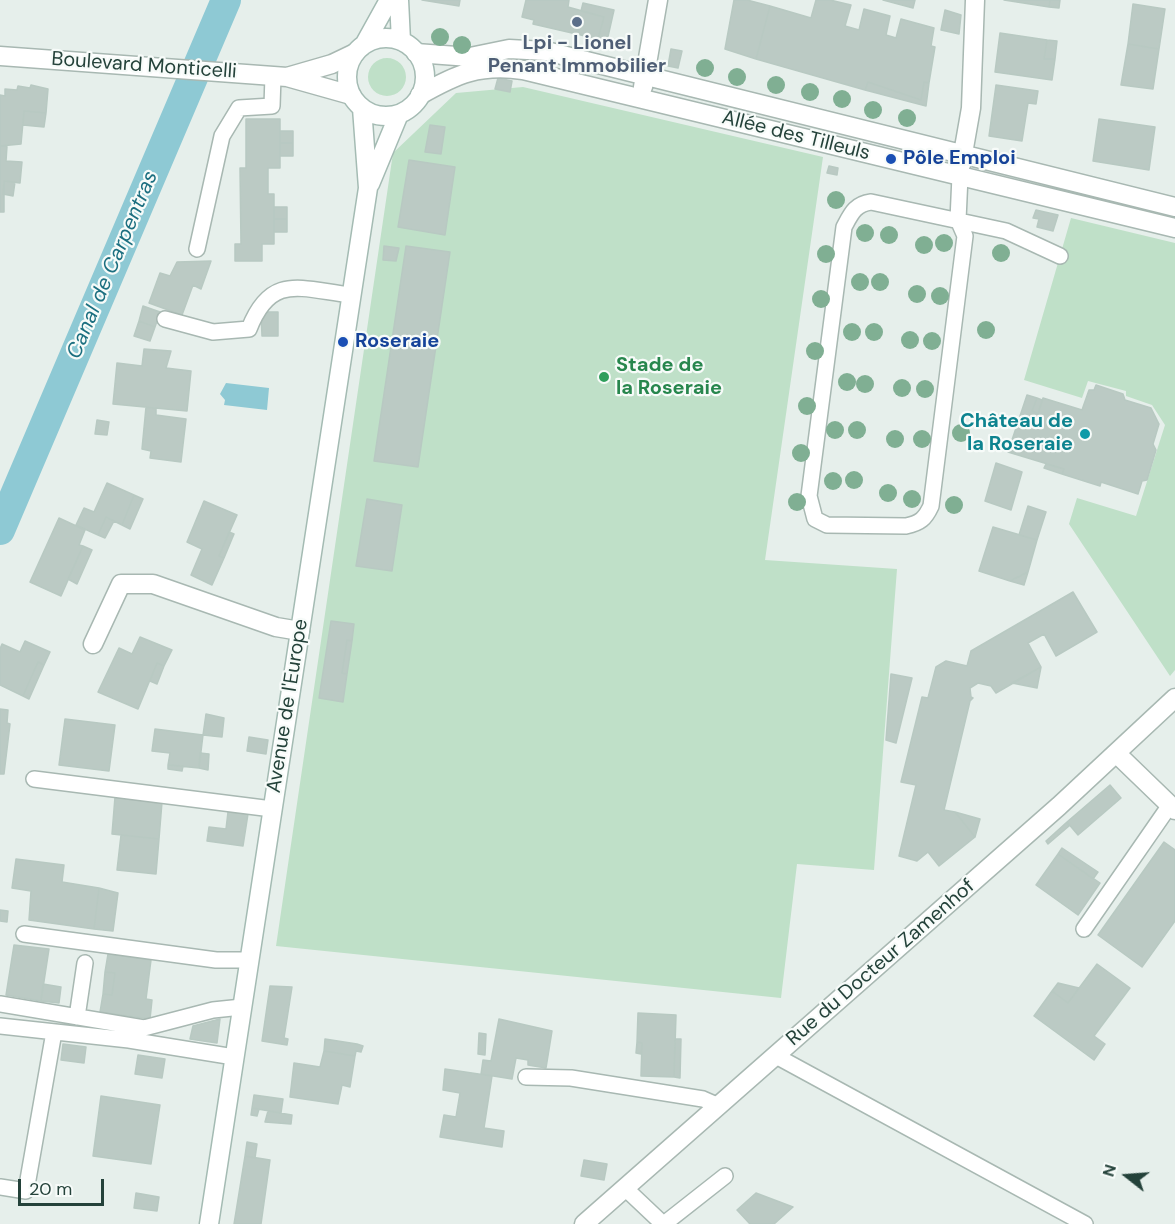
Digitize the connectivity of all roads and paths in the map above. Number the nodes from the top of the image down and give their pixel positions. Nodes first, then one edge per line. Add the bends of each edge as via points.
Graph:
1 (389, 0) edge
2 (399, 0) edge
3 (658, 0) edge
4 (975, 0) edge
5 (400, 41) junction
6 (360, 49) junction
7 (416, 52) junction
8 (0, 56) edge
9 (645, 76) junction
10 (280, 77) junction
11 (420, 95) junction
12 (640, 98) junction
13 (357, 101) junction
14 (399, 114) junction
15 (963, 154) junction
16 (960, 176) junction
17 (368, 188) junction
18 (1175, 207) edge
19 (958, 220) junction
20 (1175, 228) edge
21 (197, 249) dead end
22 (1060, 256) dead end
23 (350, 296) junction
24 (165, 319) dead end
25 (300, 631) junction
26 (93, 645) dead end
27 (1175, 698) edge
28 (1117, 754) junction
29 (34, 779) dead end
30 (1172, 807) edge
31 (272, 809) junction
32 (1084, 929) dead end
33 (24, 934) dead end
34 (250, 960) junction
35 (85, 963) dead end
36 (0, 1004) edge
37 (242, 1007) junction
38 (77, 1017) junction
39 (0, 1026) edge
40 (54, 1032) junction
41 (776, 1056) junction
42 (234, 1058) junction
43 (525, 1077) dead end
44 (719, 1106) junction
45 (725, 1176) dead end
46 (0, 1187) edge
47 (626, 1189) junction
48 (209, 1224) edge
49 (584, 1224) edge
50 (663, 1224) edge
51 (1085, 1224) edge

1 - 6 street
2 - 5 street
3 - 9 street
4 - 15 street via 970,108
5 - 6 street via 382,38
5 - 7 street
6 - 10 street, Boulevard Monticelli via 332,64
6 - 13 street via 347,73
7 - 9 street, Allée des Tilleuls via 470,57 509,49 546,51
7 - 11 street via 424,74
8 - 10 street, Boulevard Monticelli
9 - 12 street
9 - 15 street, Allée des Tilleuls
10 - 13 street, Boulevard Monticelli
10 - 21 lane via 272,106 239,108 222,136
11 - 12 street, Allée des Tilleuls via 446,80 486,68 523,70
11 - 14 street
12 - 16 street, Allée des Tilleuls
13 - 14 street via 380,115
13 - 17 street, Avenue de l'Europe
14 - 17 street, Avenue de l'Europe
15 - 16 street
15 - 18 street, Allée des Tilleuls
16 - 19 lane
16 - 20 street, Allée des Tilleuls
17 - 23 street, Avenue de l'Europe
19 - 19 lane via 871,202 852,211 844,227 809,496 815,519 827,525 917,524 931,506 965,236
19 - 22 lane via 1006,231
23 - 24 lane via 279,290 257,311 249,330 213,332
23 - 25 street, Avenue de l'Europe
25 - 26 street via 276,627 153,584 121,584
25 - 31 street, Avenue de l'Europe
27 - 28 street, Rue du Docteur Zamenhof
28 - 30 street
28 - 41 street, Rue du Docteur Zamenhof
29 - 31 lane
30 - 32 lane
31 - 34 street, Avenue de l'Europe
33 - 34 lane via 216,960
34 - 37 street, Avenue de l'Europe
35 - 38 lane
36 - 38 lane
37 - 38 lane via 213,1010 144,1028
37 - 42 street, Avenue de l'Europe
39 - 40 lane
40 - 42 lane
40 - 46 lane via 27,1191
41 - 44 street, Rue du Docteur Zamenhof
41 - 51 lane
42 - 48 street, Avenue de l'Europe
43 - 44 lane via 571,1078 702,1098
44 - 47 street, Rue du Docteur Zamenhof
45 - 50 lane
47 - 49 street, Rue du Docteur Zamenhof
47 - 50 lane

